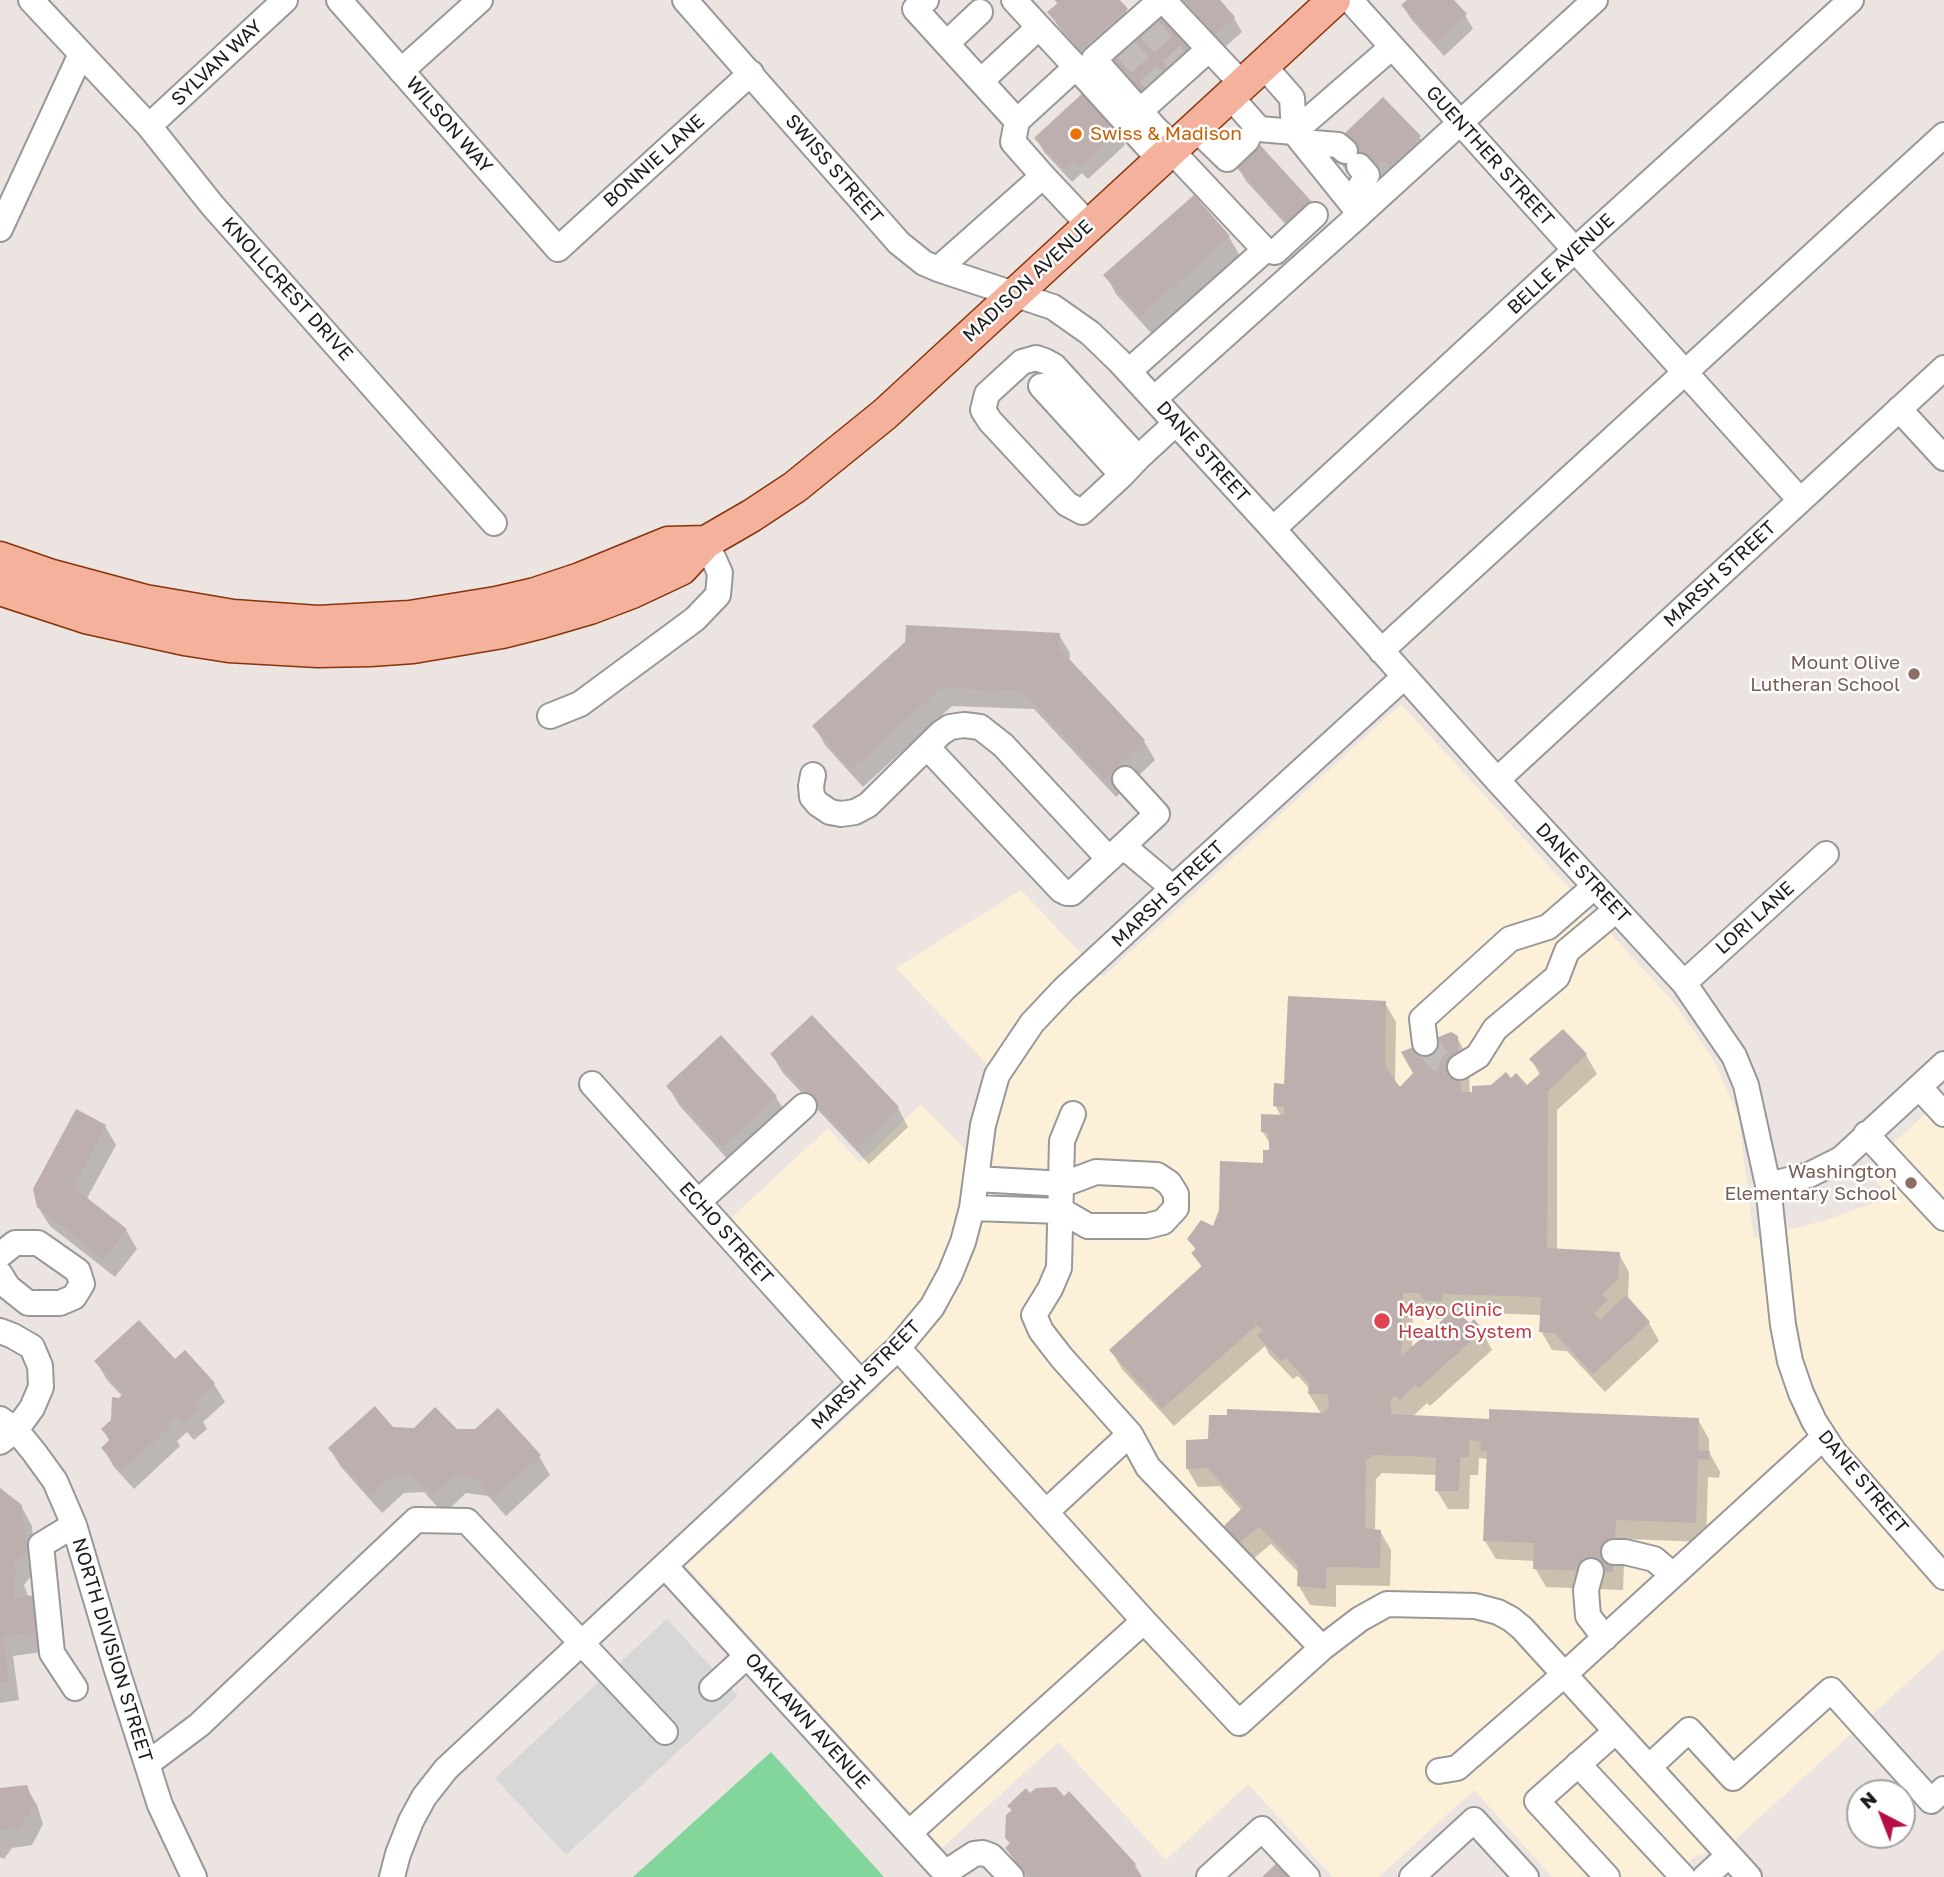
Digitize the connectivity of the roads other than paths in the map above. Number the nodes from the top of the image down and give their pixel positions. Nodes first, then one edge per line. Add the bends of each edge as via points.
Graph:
1 (31, 0) edge
2 (285, 0) edge
3 (339, 0) edge
4 (480, 0) edge
5 (685, 0) edge
6 (926, 0) edge
7 (1013, 0) edge
8 (1162, 0) edge
9 (1334, 0) edge
10 (1350, 0) edge
11 (1595, 0) edge
12 (1851, 0) edge
13 (980, 12) dead end
14 (1038, 27) junction
15 (947, 43) junction
16 (1392, 47) junction
17 (1208, 50) junction
18 (81, 54) junction
19 (1076, 67) junction
20 (401, 71) junction
21 (751, 73) junction
22 (981, 81) junction
23 (1245, 82) junction
24 (1135, 119) junction
25 (1017, 121) junction
26 (1460, 122) junction
27 (149, 126) junction
28 (1944, 135) edge
29 (1298, 137) junction
30 (1247, 140) dead end
31 (1175, 146) junction
32 (1043, 176) junction
33 (1355, 208) junction
34 (1315, 215) dead end
35 (1089, 225) junction
36 (0, 229) edge
37 (558, 249) joint
38 (1265, 250) junction
39 (1575, 250) junction
40 (938, 269) junction
41 (1014, 294) junction
42 (1944, 368) edge
43 (1129, 371) junction
44 (1684, 372) junction
45 (1041, 386) dead end
46 (1154, 399) junction
47 (1899, 409) junction
48 (1176, 423) junction
49 (1944, 458) edge
50 (1130, 467) junction
51 (1800, 500) junction
52 (494, 523) dead end
53 (1273, 530) junction
54 (706, 542) junction
55 (0, 558) edge
56 (0, 589) edge
57 (1381, 651) junction
58 (1404, 677) junction
59 (550, 716) dead end
60 (927, 747) junction
61 (813, 775) dead end
62 (1125, 779) dead end
63 (1497, 780) junction
64 (1116, 853) junction
65 (1826, 854) dead end
66 (1594, 887) junction
67 (1173, 888) junction
68 (1616, 910) junction
69 (1684, 983) junction
70 (1425, 1043) dead end
71 (1944, 1064) edge
72 (1460, 1067) dead end
73 (592, 1084) dead end
74 (1919, 1087) junction
75 (804, 1106) dead end
76 (1073, 1114) dead end
77 (1944, 1114) edge
78 (1866, 1134) junction
79 (976, 1179) junction
80 (1061, 1184) junction
81 (1768, 1185) junction
82 (698, 1202) junction
83 (972, 1208) junction
84 (1062, 1211) junction
85 (1944, 1218) edge
86 (0, 1255) edge
87 (0, 1275) edge
88 (28, 1303) junction
89 (7, 1334) edge
90 (898, 1348) junction
91 (861, 1383) junction
92 (5, 1431) edge
93 (1130, 1434) junction
94 (1823, 1438) junction
95 (1046, 1512) junction
96 (74, 1525) junction
97 (1614, 1552) dead end
98 (666, 1566) junction
99 (1591, 1571) dead end
100 (1673, 1575) junction
101 (1944, 1577) edge
102 (1144, 1621) junction
103 (1605, 1638) junction
104 (582, 1643) junction
105 (1322, 1648) junction
106 (747, 1656) junction
107 (1565, 1674) junction
108 (75, 1688) dead end
109 (712, 1688) dead end
110 (1616, 1731) junction
111 (665, 1732) dead end
112 (147, 1764) junction
113 (1578, 1764) junction
114 (1649, 1767) junction
115 (1439, 1771) dead end
116 (1944, 1789) edge
117 (909, 1833) junction
118 (1729, 1855) junction
119 (947, 1875) edge
120 (194, 1877) edge
121 (392, 1877) edge
122 (1011, 1877) edge
123 (1209, 1877) edge
124 (1307, 1877) edge
125 (1412, 1877) edge
126 (1526, 1877) edge
127 (1607, 1877) edge
128 (1683, 1877) edge
129 (1705, 1877) edge
130 (1749, 1877) edge

1 - 18 street, KNOLLCREST DRIVE
2 - 27 street, SYLVAN WAY
3 - 20 street, WILSON WAY
4 - 20 street
5 - 21 street, SWISS STREET
6 - 15 street via 915,9
7 - 14 street
8 - 17 street
8 - 24 street via 1120,43 1094,59
9 - 23 main road, MADISON AVENUE
10 - 16 street, GUENTHER STREET
11 - 26 street
12 - 39 street, BELLE AVENUE
13 - 15 street
14 - 19 street
14 - 22 street
15 - 22 street
16 - 26 street, GUENTHER STREET
16 - 29 street
17 - 23 street
17 - 24 street
18 - 27 street, KNOLLCREST DRIVE
18 - 36 street
19 - 24 street
19 - 25 street
20 - 37 street, WILSON WAY
21 - 37 street, BONNIE LANE
21 - 40 street, SWISS STREET via 899,243
22 - 25 street
23 - 29 street via 1259,129
23 - 29 street via 1292,98
23 - 31 main road, MADISON AVENUE
24 - 31 street
25 - 32 street via 1013,142
26 - 33 street
26 - 39 street, GUENTHER STREET
27 - 52 street, KNOLLCREST DRIVE via 212,205
28 - 44 street
29 - 33 street
29 - 33 street via 1338,145 1367,174
30 - 31 street via 1227,159
31 - 35 main road, MADISON AVENUE
31 - 38 street
32 - 35 street
32 - 40 street
33 - 46 street
34 - 38 street via 1275,252
35 - 41 main road, MADISON AVENUE
38 - 43 street
39 - 44 street, GUENTHER STREET
39 - 53 street, BELLE AVENUE
40 - 41 street, SWISS STREET
41 - 43 street, DANE STREET via 1053,307 1090,333
41 - 54 main road, MADISON AVENUE via 839,453
42 - 47 street, MARSH STREET
43 - 46 street, DANE STREET
44 - 51 street, GUENTHER STREET
44 - 57 street
45 - 50 street
46 - 48 street, DANE STREET
47 - 49 street
47 - 51 street, MARSH STREET
48 - 50 street
48 - 53 street, DANE STREET
50 - 50 street via 1054,366 1045,361 1022,362 987,394 983,410 990,421 1067,504 1082,512
51 - 63 street, MARSH STREET
53 - 57 street, DANE STREET
54 - 55 main road, MADISON AVENUE via 668,543 535,594 369,621 273,620 189,610 97,589
54 - 56 main road, MADISON AVENUE via 681,569 590,608 502,632 370,650 271,650 184,639 89,618
54 - 59 street via 720,573 718,595 695,619 580,704
57 - 58 street, DANE STREET
58 - 63 street, DANE STREET
58 - 67 street, MARSH STREET
60 - 61 street via 868,805 855,812 830,813 818,804 812,797
60 - 64 street via 950,727 980,727
60 - 64 street via 1067,894
62 - 64 street via 1157,814
63 - 66 street, DANE STREET
64 - 67 street
65 - 69 street, LORI LANE
66 - 68 street, DANE STREET
66 - 70 street via 1548,927 1510,939 1422,1019
67 - 79 street, MARSH STREET via 1032,1023 998,1075 983,1125
68 - 69 street, DANE STREET
68 - 72 street via 1567,951 1557,977 1495,1029 1478,1056
69 - 81 street, DANE STREET via 1734,1056 1746,1084
71 - 74 street
73 - 82 street, ECHO STREET
74 - 77 street
74 - 78 street
75 - 82 street
76 - 80 street via 1062,1141
78 - 81 street via 1841,1160 1809,1175
78 - 85 street
79 - 80 street
79 - 83 street, MARSH STREET
80 - 84 street
80 - 84 street via 1096,1172 1157,1175 1176,1194 1176,1208 1164,1222 1147,1226 1088,1226
81 - 94 street, DANE STREET via 1790,1361
82 - 91 street, ECHO STREET
83 - 84 street
83 - 90 street, MARSH STREET via 963,1242 933,1307
84 - 93 street via 1059,1268 1034,1315 1062,1358
86 - 88 street via 15,1243 38,1243 78,1272 82,1284 74,1297 60,1303
87 - 88 street
88 - 89 street
89 - 92 street via 32,1347 40,1366 41,1387 32,1408
90 - 91 street, MARSH STREET
90 - 95 street
91 - 98 street, MARSH STREET
92 - 96 street, NORTH DIVISION STREET via 34,1452 55,1481
93 - 95 street
93 - 105 street via 1148,1467
94 - 100 street
94 - 101 street, DANE STREET
95 - 102 street
96 - 108 street via 41,1545 52,1653
96 - 112 street, NORTH DIVISION STREET
97 - 100 street via 1654,1559
98 - 104 street, MARSH STREET
98 - 106 street, OAKLAWN AVENUE
99 - 103 street via 1586,1590 1588,1616
100 - 103 street
102 - 105 street via 1239,1723
102 - 117 street
103 - 107 street
104 - 111 street
104 - 112 street via 467,1521 416,1520 199,1725
104 - 121 street, MARSH STREET via 446,1769 411,1821
105 - 107 street via 1387,1604 1475,1606 1511,1619
106 - 109 street
106 - 117 street, OAKLAWN AVENUE
107 - 110 street
107 - 115 street via 1457,1768
110 - 113 street
110 - 114 street
112 - 120 street, NORTH DIVISION STREET via 160,1805
113 - 127 street via 1537,1801
113 - 128 street
114 - 116 street via 1689,1730 1733,1777 1831,1690 1931,1801
114 - 118 street
117 - 119 street, OAKLAWN AVENUE
118 - 129 street
118 - 130 street
119 - 122 street via 974,1854 983,1853
123 - 124 street via 1262,1829
125 - 126 street via 1474,1820

